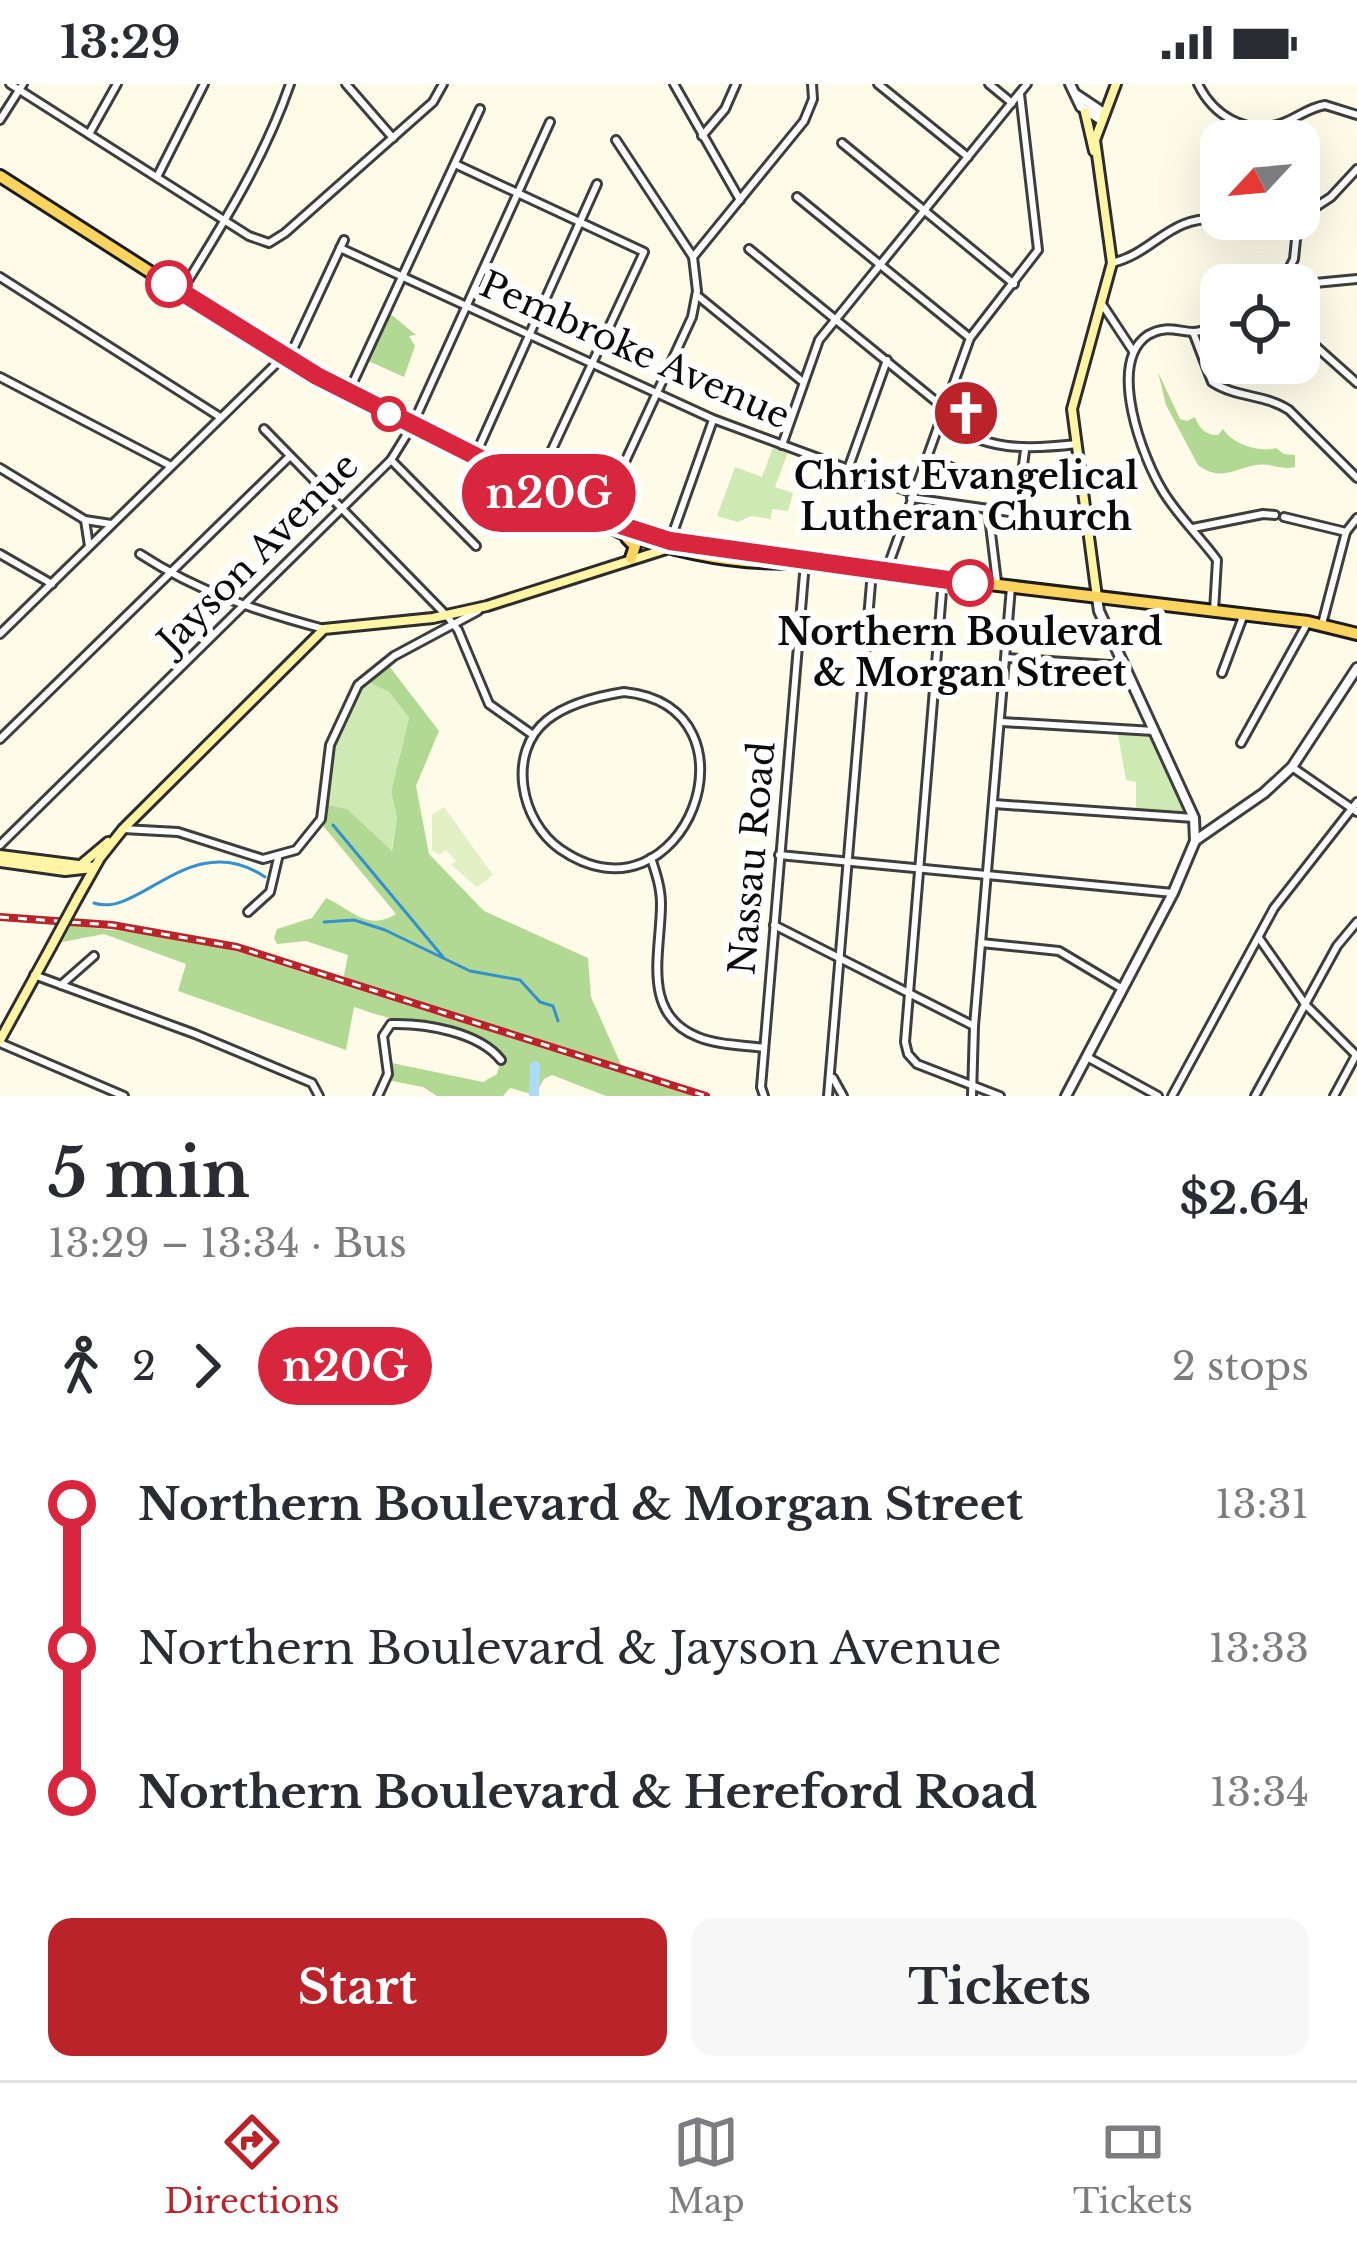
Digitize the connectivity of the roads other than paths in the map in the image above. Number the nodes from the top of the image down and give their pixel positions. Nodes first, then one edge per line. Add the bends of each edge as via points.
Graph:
1 (10, 84) edge
2 (117, 84) edge
3 (204, 84) edge
4 (290, 84) edge
5 (346, 84) edge
6 (443, 84) edge
7 (674, 84) edge
8 (736, 84) edge
9 (812, 84) edge
10 (878, 84) edge
11 (989, 84) edge
12 (1028, 84) edge
13 (1070, 84) edge
14 (1116, 84) edge
15 (1198, 84) edge
16 (21, 87) edge
17 (1020, 94) junction
18 (1076, 94) junction
19 (1012, 103) junction
20 (481, 109) dead end
21 (1085, 112) junction
22 (1357, 116) edge
23 (1001, 117) junction
24 (1102, 117) junction
25 (0, 120) edge
26 (550, 122) dead end
27 (1024, 124) junction
28 (89, 134) junction
29 (702, 136) junction
30 (393, 138) junction
31 (616, 140) dead end
32 (842, 143) dead end
33 (1096, 156) junction
34 (968, 157) junction
35 (455, 164) junction
36 (1357, 169) edge
37 (0, 176) edge
38 (158, 178) junction
39 (597, 184) dead end
40 (518, 193) junction
41 (796, 197) dead end
42 (740, 200) junction
43 (1320, 204) edge
44 (924, 210) junction
45 (226, 221) junction
46 (581, 221) junction
47 (1200, 221) edge
48 (749, 249) dead end
49 (693, 257) junction
50 (1112, 263) junction
51 (880, 264) junction
52 (0, 277) edge
53 (403, 277) junction
54 (1357, 279) edge
55 (1320, 283) edge
56 (1014, 284) junction
57 (182, 292) junction
58 (697, 296) junction
59 (1102, 303) junction
60 (466, 306) junction
61 (836, 319) junction
62 (1200, 330) edge
63 (1193, 332) junction
64 (530, 334) junction
65 (970, 338) junction
66 (1320, 350) edge
67 (1133, 351) junction
68 (285, 358) junction
69 (887, 360) junction
70 (592, 365) junction
71 (0, 377) edge
72 (803, 382) junction
73 (1357, 383) edge
74 (349, 392) junction
75 (657, 393) junction
76 (944, 408) junction
77 (220, 417) junction
78 (713, 419) junction
79 (940, 419) junction
80 (412, 426) junction
81 (264, 429) dead end
82 (1078, 444) junction
83 (782, 445) junction
84 (1025, 450) junction
85 (290, 456) junction
86 (475, 456) junction
87 (391, 460) junction
88 (923, 464) junction
89 (171, 466) junction
90 (0, 468) edge
91 (848, 469) junction
92 (1357, 478) edge
93 (535, 486) junction
94 (912, 496) junction
95 (341, 508) junction
96 (988, 509) junction
97 (598, 518) junction
98 (1357, 518) edge
99 (85, 520) junction
100 (1088, 523) junction
101 (112, 524) junction
102 (1193, 528) junction
103 (620, 532) junction
104 (1346, 532) junction
105 (476, 545) dead end
106 (668, 545) junction
107 (89, 547) junction
108 (0, 554) edge
109 (140, 554) dead end
110 (631, 558) junction
111 (805, 562) junction
112 (879, 572) junction
113 (170, 574) junction
114 (943, 579) junction
115 (52, 584) junction
116 (1004, 586) junction
117 (1097, 597) junction
118 (242, 607) junction
119 (487, 607) junction
120 (1214, 611) junction
121 (1244, 614) junction
122 (446, 615) junction
123 (1308, 622) junction
124 (454, 624) junction
125 (1322, 624) junction
126 (324, 629) junction
127 (0, 634) edge
128 (1357, 634) edge
129 (1006, 658) junction
130 (1125, 666) junction
131 (1357, 668) edge
132 (1222, 673) dead end
133 (1000, 722) junction
134 (1154, 731) junction
135 (533, 735) junction
136 (0, 739) edge
137 (1241, 743) dead end
138 (1292, 766) junction
139 (993, 804) junction
140 (1356, 808) edge
141 (1194, 818) junction
142 (123, 829) junction
143 (1195, 841) junction
144 (0, 845) edge
145 (778, 855) junction
146 (278, 858) junction
147 (651, 858) junction
148 (0, 859) edge
149 (848, 862) junction
150 (82, 863) junction
151 (94, 867) junction
152 (918, 868) junction
153 (987, 874) junction
154 (1173, 893) junction
155 (248, 912) dead end
156 (1357, 922) edge
157 (772, 924) junction
158 (1258, 937) junction
159 (981, 944) junction
160 (94, 956) dead end
161 (840, 958) junction
162 (34, 975) junction
163 (61, 985) junction
164 (1120, 988) junction
165 (907, 992) junction
166 (1305, 1004) junction
167 (974, 1026) junction
168 (0, 1041) edge
169 (764, 1048) junction
170 (1356, 1055) edge
171 (1084, 1056) junction
172 (501, 1060) dead end
173 (831, 1074) junction
174 (969, 1085) junction
175 (762, 1091) edge
176 (124, 1096) edge
177 (319, 1096) edge
178 (377, 1096) edge
179 (828, 1096) edge
180 (843, 1096) edge
181 (972, 1096) edge
182 (1000, 1096) edge
183 (1066, 1096) edge
184 (1158, 1096) edge
185 (1172, 1096) edge
186 (1255, 1096) edge
187 (1334, 1096) edge

1 - 16 street
2 - 28 street
3 - 38 street
4 - 45 street
5 - 30 street
6 - 30 street
7 - 29 street
8 - 29 street
9 - 42 street via 804,121
10 - 34 street
11 - 19 street
12 - 17 street
13 - 18 street
14 - 24 main road
15 - 22 street via 1221,113 1251,126 1278,125 1325,105
16 - 25 street
16 - 28 street
17 - 19 street
17 - 27 street
18 - 21 street
18 - 24 street
19 - 23 street
20 - 35 street
21 - 24 street
21 - 33 main road
23 - 27 street
23 - 34 street
24 - 33 main road
26 - 40 street, Jayson Avenue
27 - 56 street via 1039,244
28 - 38 street
29 - 42 street
30 - 45 street via 276,240 262,242
31 - 49 street
32 - 44 street
33 - 50 main road
34 - 44 street
35 - 40 street
35 - 53 street
36 - 43 street
37 - 57 main road
38 - 45 street
39 - 46 street
40 - 46 street
40 - 60 street, Jayson Avenue
41 - 51 street
42 - 49 street
44 - 51 street
44 - 56 street
45 - 57 street
46 - 64 street
46 - 70 street via 643,254
47 - 50 street via 1178,224 1138,257
48 - 61 street
49 - 58 street
50 - 59 main road
51 - 61 street
51 - 65 street
52 - 77 street
53 - 60 street, Pembroke Avenue
53 - 68 street, Pembroke Avenue via 342,244
53 - 74 street
54 - 55 street
56 - 65 street
57 - 68 main road
58 - 72 street
58 - 75 street
59 - 67 street
59 - 82 main road via 1072,409
60 - 64 street, Pembroke Avenue
60 - 80 street, Jayson Avenue
61 - 69 street
61 - 72 street
62 - 63 street
63 - 67 street via 1163,329
63 - 92 street via 1211,382 1279,403
64 - 70 street, Pembroke Avenue
64 - 86 street
65 - 76 street
66 - 73 street
67 - 102 street via 1136,424 1153,474
68 - 74 main road
68 - 77 street
69 - 76 street
69 - 91 street
70 - 75 street, Pembroke Avenue
70 - 93 street
71 - 89 street
72 - 83 street
74 - 80 main road
75 - 78 street, Pembroke Avenue
75 - 97 street
76 - 79 street
77 - 89 street
78 - 83 street, Pembroke Avenue
78 - 106 street
79 - 84 street via 988,445
79 - 88 street
80 - 86 main road
80 - 87 street, Jayson Avenue
81 - 85 street
82 - 84 street
82 - 100 main road
83 - 91 street, Pembroke Avenue
84 - 88 street via 1021,481
85 - 95 street
85 - 113 street
86 - 93 main road
87 - 95 street, Jayson Avenue
87 - 105 street
88 - 94 street
89 - 101 street
90 - 99 street
91 - 94 street, Pembroke Avenue
93 - 97 main road
94 - 96 street, Pembroke Avenue
94 - 112 street
95 - 118 street, Jayson Avenue
95 - 122 street
96 - 100 street, Pembroke Avenue
96 - 116 street
97 - 103 main road
97 - 106 main road
98 - 104 street
99 - 101 street
99 - 107 street
100 - 117 main road
101 - 107 street
102 - 104 street via 1263,514
102 - 120 street via 1216,560
103 - 106 main road
103 - 110 main road via 634,546
104 - 125 street
106 - 110 main road
106 - 111 main road
107 - 115 street
108 - 115 street
109 - 113 street
110 - 119 main road
111 - 112 main road
111 - 145 street, Nassau Road
112 - 114 main road
112 - 149 street
113 - 118 street
113 - 136 street
114 - 116 main road
114 - 152 street
115 - 127 street
116 - 117 main road
116 - 129 street
117 - 120 main road
117 - 130 street
118 - 126 street
118 - 144 street, Jayson Avenue
119 - 122 main road
119 - 124 street
120 - 121 main road
121 - 123 main road
121 - 132 street
122 - 124 street
122 - 126 main road
123 - 125 main road
123 - 137 street
124 - 135 street via 484,697
124 - 146 street via 358,685 330,745 321,819 308,841
125 - 128 main road
126 - 142 main road
129 - 130 street
129 - 133 street
130 - 134 street
131 - 138 street
133 - 134 street
133 - 139 street
134 - 141 street
135 - 147 street via 524,790 552,843 609,866
135 - 147 street via 563,710 613,694 650,697 672,711 695,745 701,782 685,830
138 - 140 street
138 - 143 street
139 - 141 street
139 - 153 street
140 - 158 street
141 - 143 street
142 - 146 street via 178,832
142 - 150 main road
142 - 151 main road
143 - 154 street
145 - 149 street
145 - 157 street, Nassau Road
146 - 155 street via 271,892
147 - 169 street via 660,890 655,974 664,1008 697,1037
148 - 150 main road
148 - 151 main road via 65,871
149 - 152 street
149 - 161 street
150 - 151 main road
151 - 162 main road, bridge
152 - 153 street
152 - 165 street
153 - 154 street
153 - 159 street
154 - 164 street
156 - 166 street
157 - 161 street
157 - 169 street, Nassau Road
158 - 166 street
158 - 185 street
159 - 164 street via 1059,951
159 - 167 street
160 - 163 street
161 - 165 street
161 - 173 street
162 - 163 street
162 - 168 main road
163 - 177 street via 314,1084
164 - 171 street
165 - 167 street
165 - 174 street via 908,1054
166 - 170 street
166 - 186 street
167 - 174 street
168 - 176 street
169 - 175 street, Nassau Road
170 - 187 street
171 - 183 street
171 - 184 street
172 - 178 street via 467,1039 391,1024 383,1036 387,1080
173 - 179 street
173 - 180 street
174 - 181 street
174 - 182 street

